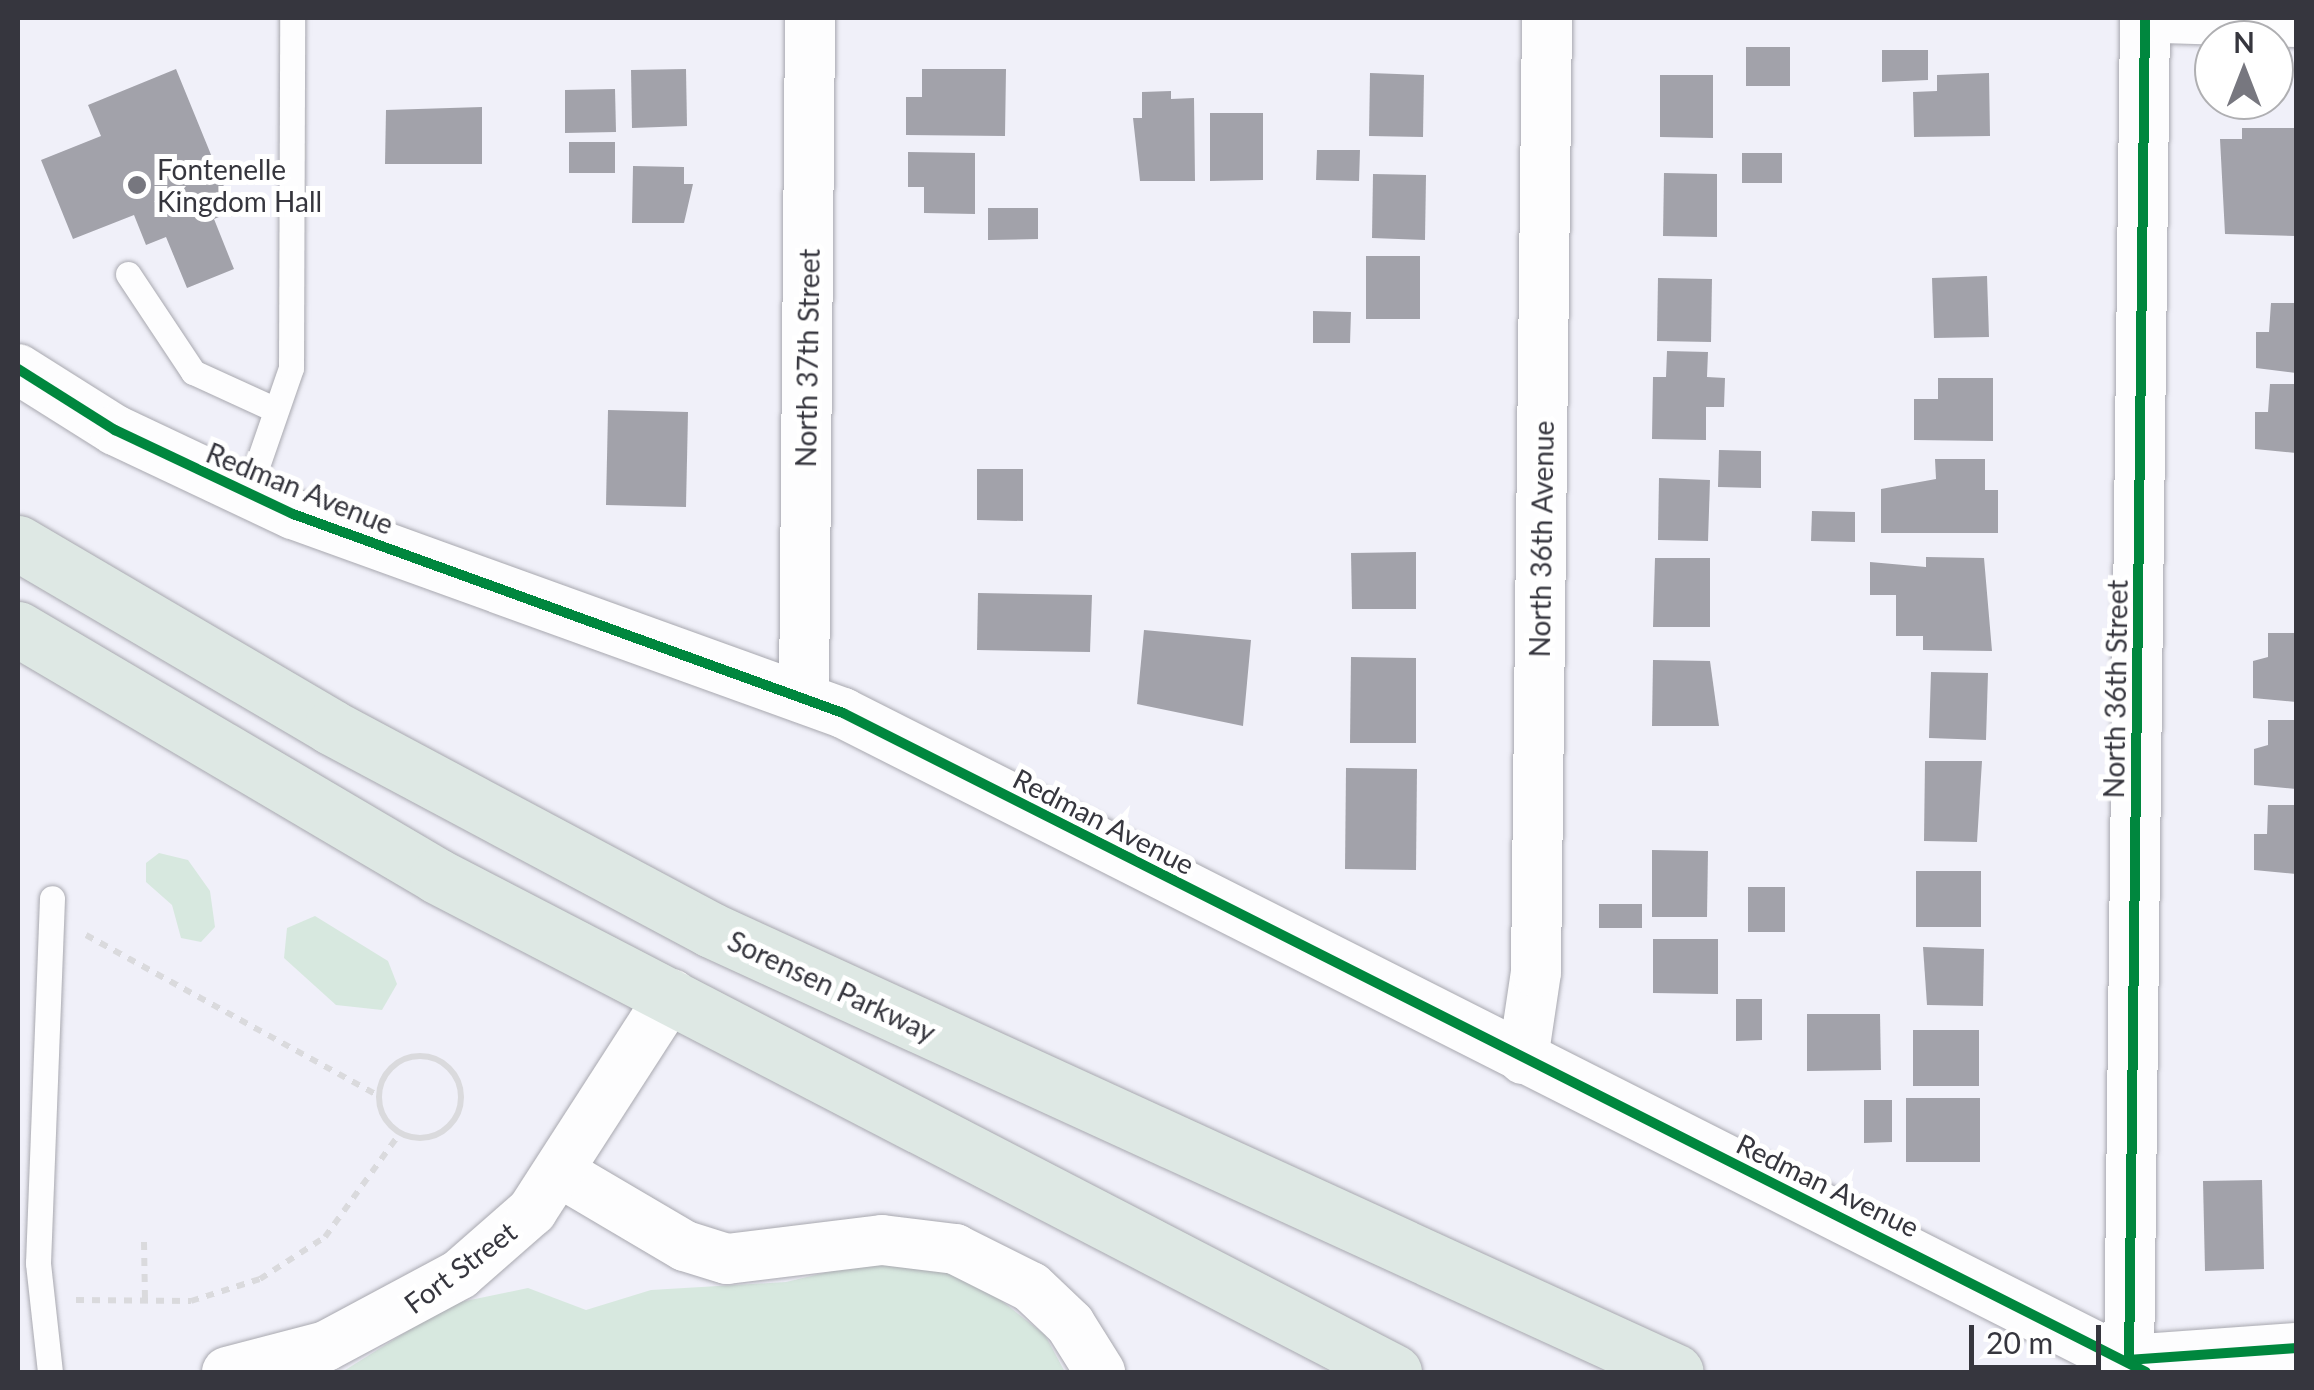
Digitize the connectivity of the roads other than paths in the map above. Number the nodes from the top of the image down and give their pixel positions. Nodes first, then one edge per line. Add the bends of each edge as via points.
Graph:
1 (292, 18) edge
2 (810, 18) edge
3 (1547, 18) edge
4 (2145, 18) edge
5 (2162, 18) edge
6 (2296, 22) edge
7 (128, 274) dead end
8 (18, 369) edge
9 (276, 410) junction
10 (248, 495) junction
11 (18, 543) edge
12 (18, 629) edge
13 (804, 698) junction
14 (52, 898) road end
15 (835, 987) junction
16 (672, 994) junction
17 (1523, 1059) junction
18 (561, 1172) junction
19 (2296, 1348) edge
20 (2138, 1366) edge
21 (50, 1372) edge
22 (227, 1372) edge
23 (1100, 1372) edge
24 (1394, 1372) edge
25 (1676, 1372) edge

1 - 9 lane via 291,368
2 - 13 street, North 37th Street
3 - 17 street, North 36th Avenue via 1536,972
4 - 20 street, North 36th Street
5 - 6 street
7 - 9 lane via 192,372
8 - 10 street, Redman Avenue
9 - 10 lane
10 - 13 street, Redman Avenue
11 - 15 main road, Sorensen Parkway via 348,736
12 - 16 main road via 437,876
13 - 17 street, Redman Avenue
14 - 21 lane via 40,1298
15 - 16 main road via 721,968
15 - 25 main road, Sorensen Parkway
16 - 18 street
16 - 24 main road
17 - 20 street, Redman Avenue
18 - 22 street, Fort Street via 489,1249 395,1316 326,1346
18 - 23 street via 684,1246 727,1259 882,1240 956,1249 1031,1287 1070,1324
19 - 20 street

